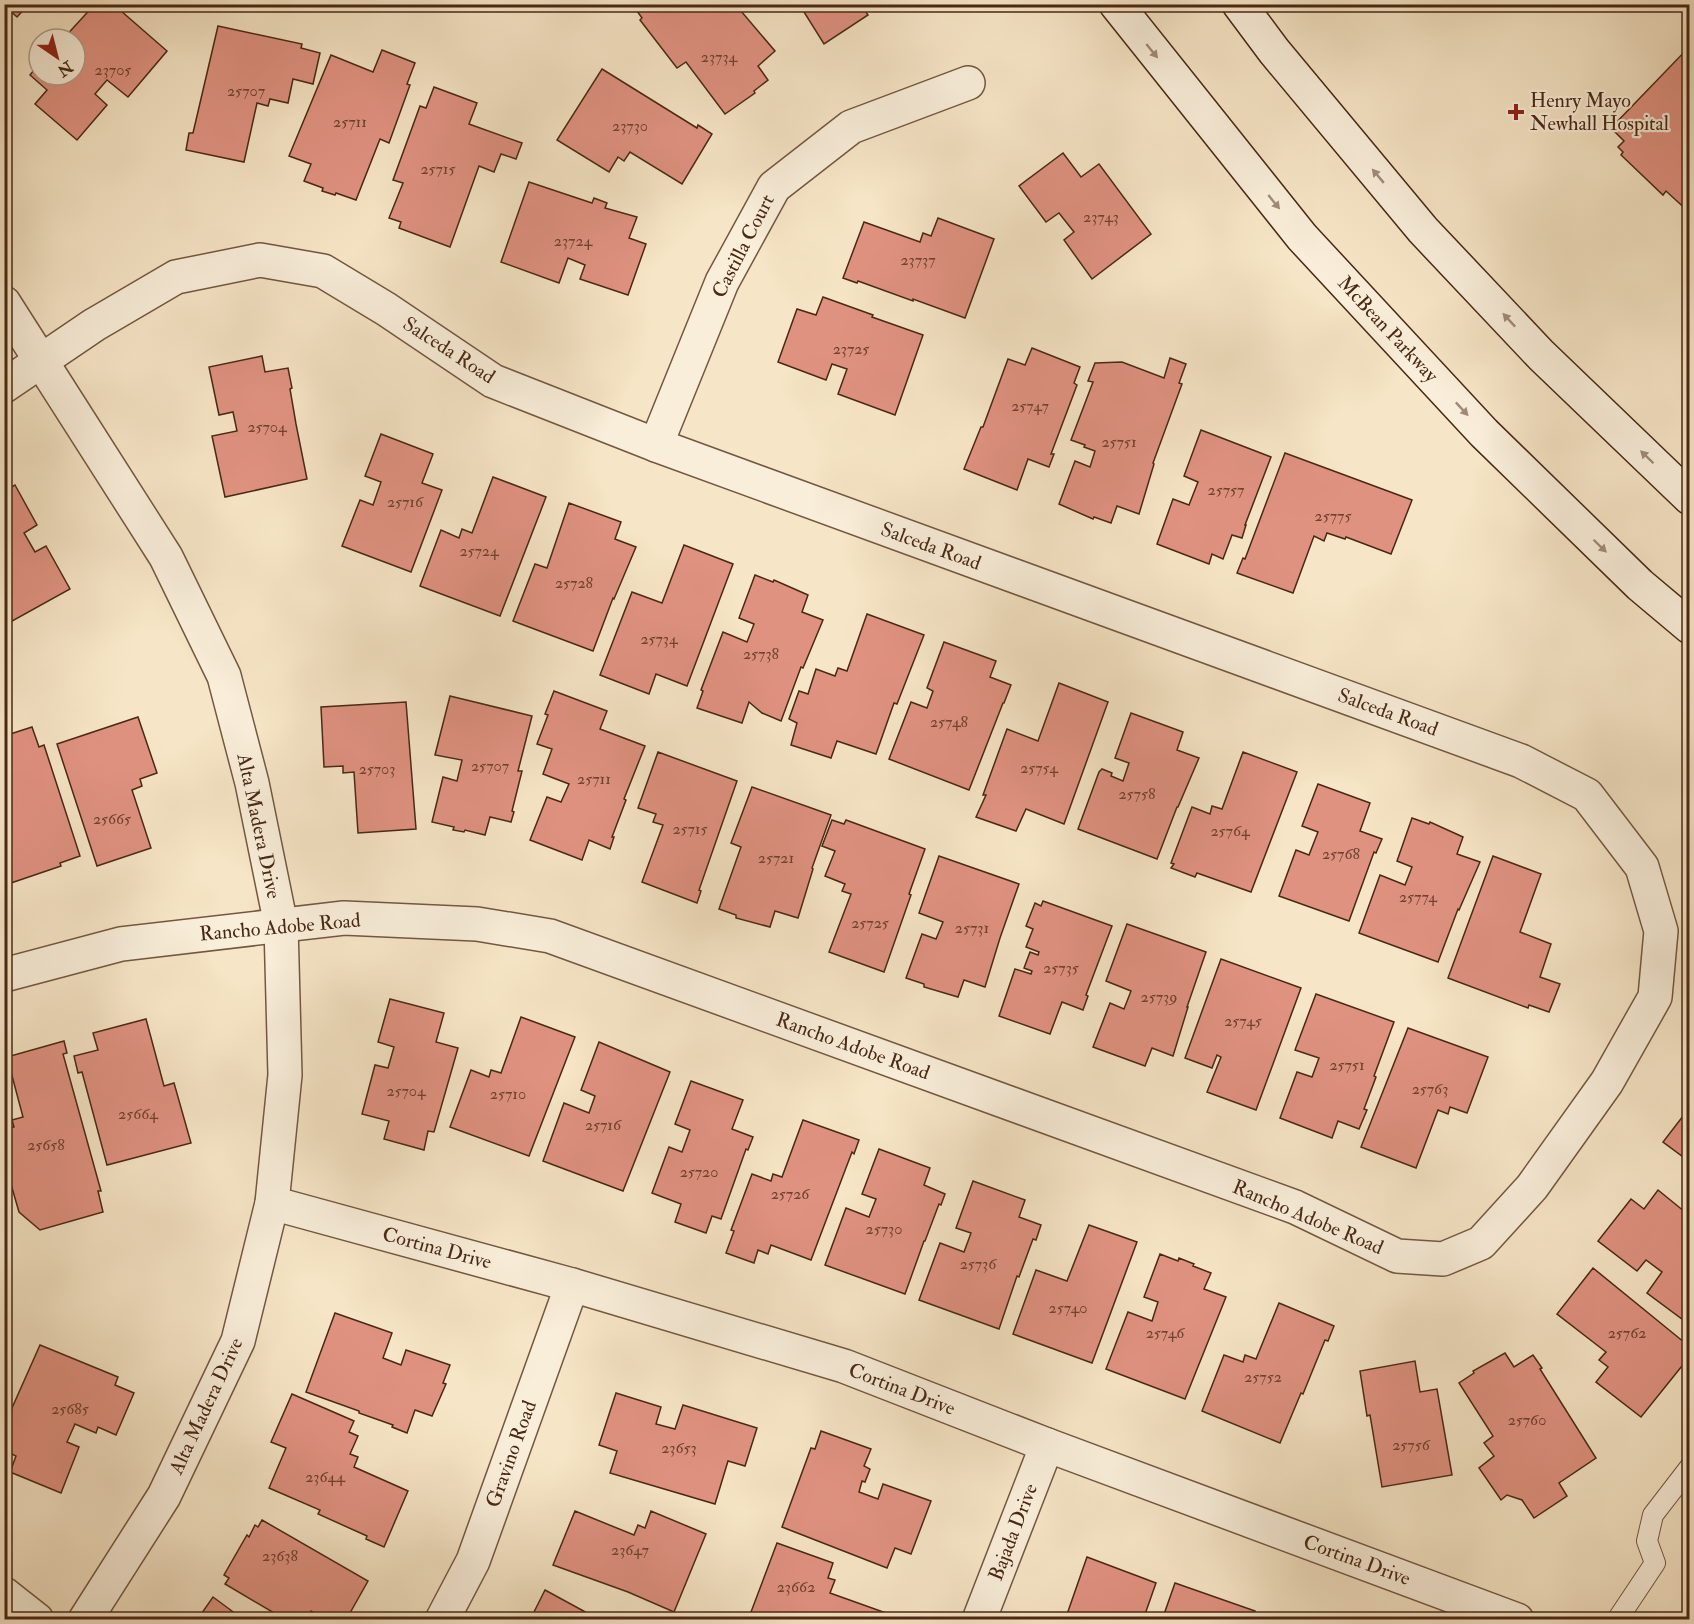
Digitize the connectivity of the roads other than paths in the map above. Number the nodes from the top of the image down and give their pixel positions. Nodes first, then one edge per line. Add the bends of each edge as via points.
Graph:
1 (1116, 4) edge
2 (1239, 4) edge
3 (968, 83) dead end
4 (4, 303) edge
5 (42, 361) junction
6 (4, 386) edge
7 (656, 445) junction
8 (1689, 498) edge
9 (1689, 627) edge
10 (281, 925) junction
11 (4, 975) edge
12 (1607, 1082) joint
13 (272, 1203) junction
14 (572, 1285) junction
15 (1047, 1445) junction
16 (1689, 1467) edge
17 (4, 1594) edge
18 (37, 1620) edge
19 (86, 1620) edge
20 (442, 1620) edge
21 (979, 1620) edge
22 (1517, 1620) edge
23 (1617, 1620) edge

1 -> 9 street, McBean Parkway via 1318,254 1484,433 1640,585
8 -> 2 street via 1541,355 1423,230
3 - 7 street, Castilla Court via 851,127 774,187 722,282
4 - 5 street, Alta Madera Drive
5 - 6 street, Salceda Road
5 - 7 street, Salceda Road via 176,277 260,260 323,271 493,381
5 - 10 street, Alta Madera Drive via 166,557 224,676 252,783
7 - 12 street, Salceda Road via 1521,761 1587,795 1642,867 1661,931 1655,997
10 - 11 street, Rancho Adobe Road via 121,944
10 - 12 street, Rancho Adobe Road via 344,918 477,924 550,936 1295,1207 1397,1256 1443,1259 1481,1243 1532,1187
10 - 13 street, Alta Madera Drive via 285,1075
13 - 14 street, Cortina Drive
13 - 19 street, Alta Madera Drive via 238,1341 164,1496
14 - 15 street, Cortina Drive via 844,1366
14 - 20 street, Gravino Road via 473,1561
15 - 21 street, Bajada Drive
15 - 22 street, Cortina Drive
16 - 23 lane via 1653,1515 1647,1541 1654,1563
17 - 18 street

